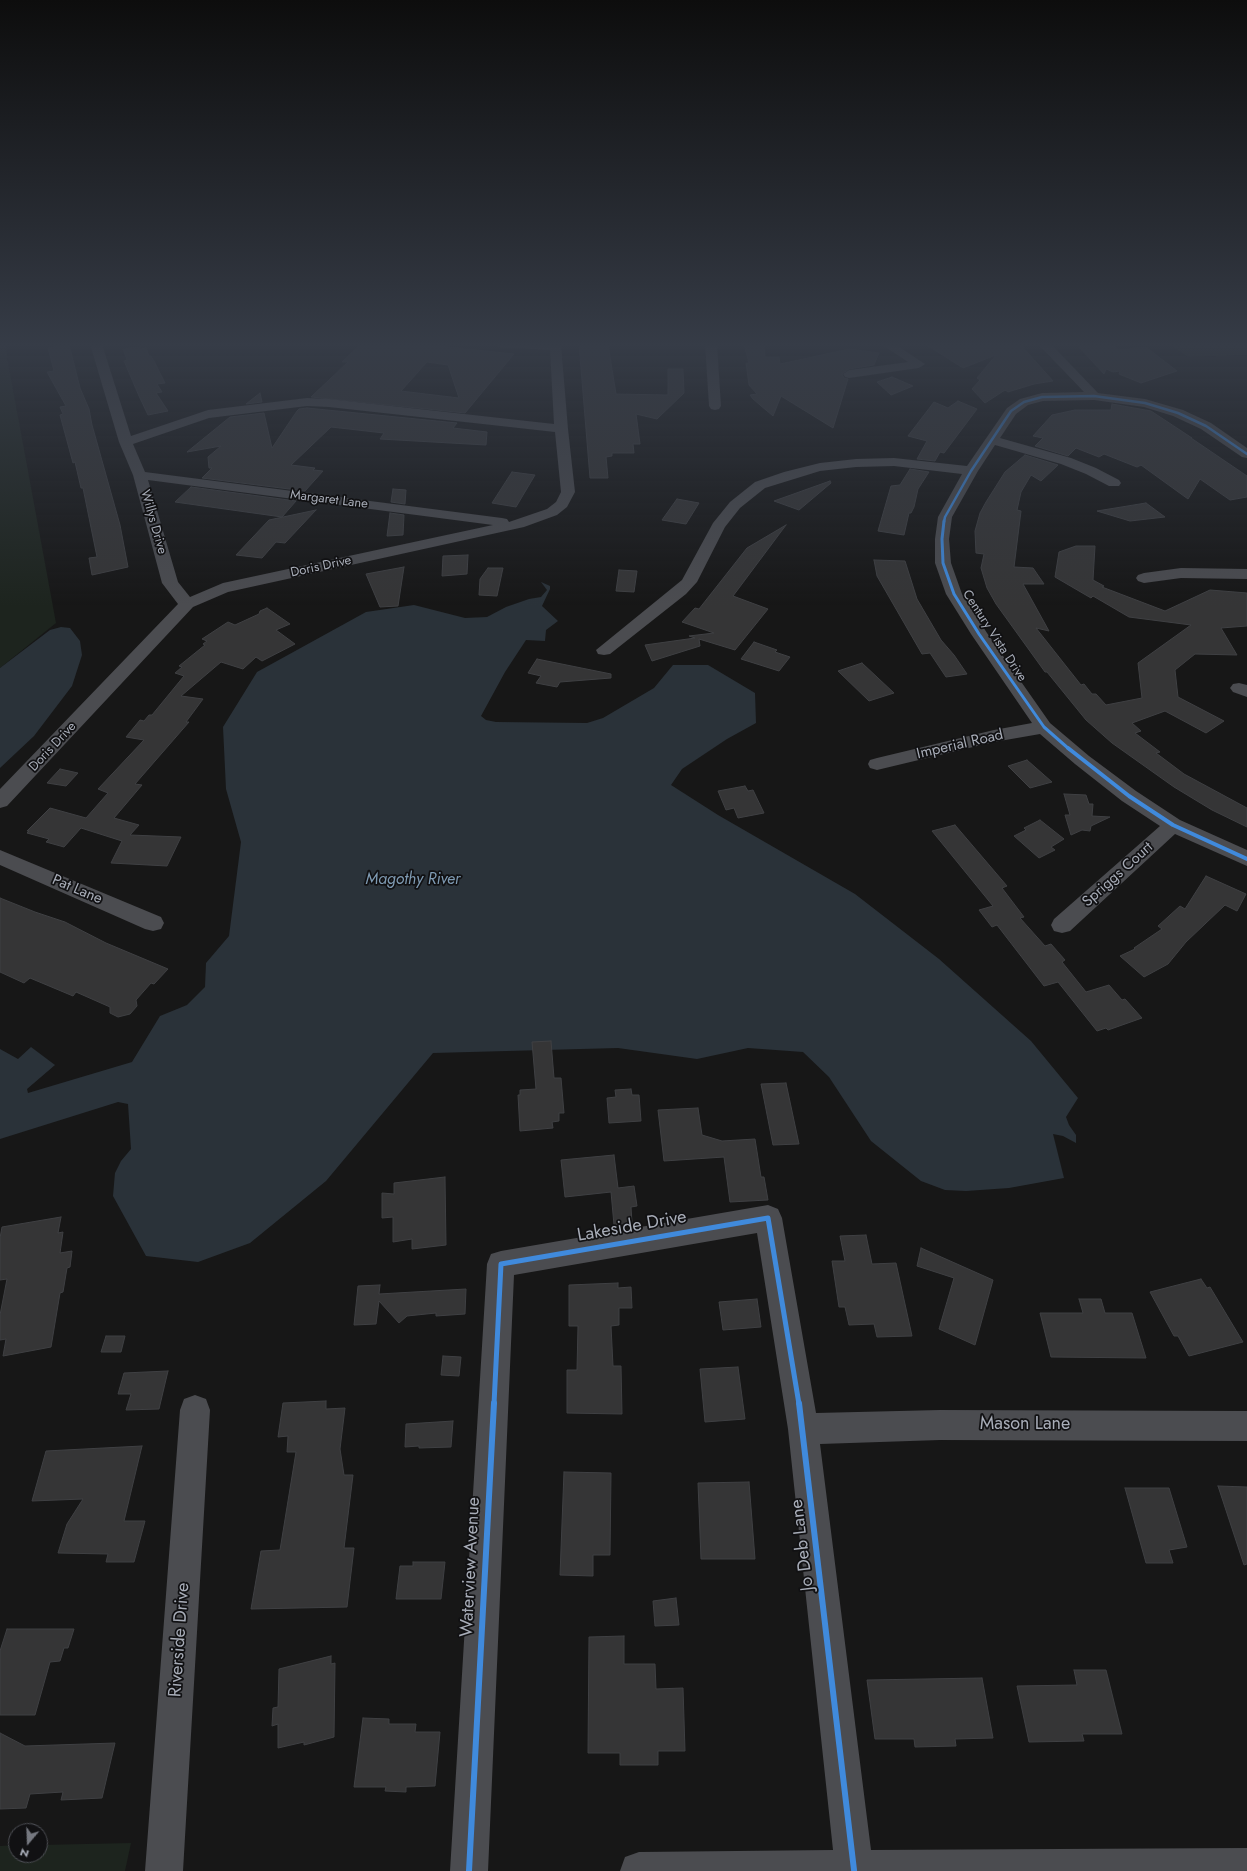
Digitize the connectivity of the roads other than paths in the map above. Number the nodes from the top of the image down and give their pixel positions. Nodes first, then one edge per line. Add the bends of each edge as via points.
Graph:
1 (123, 431) edge
2 (156, 431) edge
3 (560, 431) edge
4 (998, 431) edge
5 (1214, 431) edge
6 (992, 440) junction
7 (126, 442) junction
8 (1247, 454) edge
9 (971, 471) junction
10 (140, 475) junction
11 (1114, 483) dead end
12 (519, 524) junction
13 (1247, 574) edge
14 (1144, 578) dead end
15 (187, 604) junction
16 (604, 650) dead end
17 (1044, 727) junction
18 (877, 764) dead end
19 (0, 801) edge
20 (1173, 825) junction
21 (0, 857) edge
22 (1247, 859) edge
23 (153, 923) dead end
24 (1062, 925) dead end
25 (768, 1218) joint
26 (501, 1264) joint
27 (195, 1410) dead end
28 (1247, 1426) edge
29 (803, 1429) junction
30 (1247, 1867) edge
31 (854, 1870) junction
32 (998, 1870) edge
33 (164, 1871) edge
34 (469, 1871) edge
35 (639, 1871) edge

1 - 7 street, Willys Drive
2 - 7 street
3 - 12 street, Doris Drive via 568,492 566,498 552,512
4 - 6 street, Century Vista Drive
5 - 8 street, Century Vista Drive
6 - 9 street, Century Vista Drive
6 - 11 street via 1066,461
7 - 10 street, Willys Drive
9 - 16 street via 894,462 856,463 820,467 760,485 735,505 718,526 689,582 680,592
9 - 17 street, Century Vista Drive via 945,517 942,539 943,563 954,594 978,634
10 - 12 street, Margaret Lane
10 - 15 street, Willys Drive via 170,583
12 - 15 street, Doris Drive via 223,588
13 - 14 street via 1181,573
15 - 19 street, Doris Drive
17 - 18 street, Imperial Road via 994,736
17 - 20 street, Century Vista Drive via 1129,796
20 - 22 street, Century Vista Drive
20 - 24 street, Spriggs Court
21 - 23 street, Pat Lane
25 - 26 street, Lakeside Drive
25 - 29 street, Jo Deb Lane
26 - 34 street, Waterview Avenue
27 - 33 street, Riverside Drive
28 - 29 street, Mason Lane via 940,1425
29 - 31 street, Jo Deb Lane
30 - 32 street
31 - 32 street
31 - 35 street

